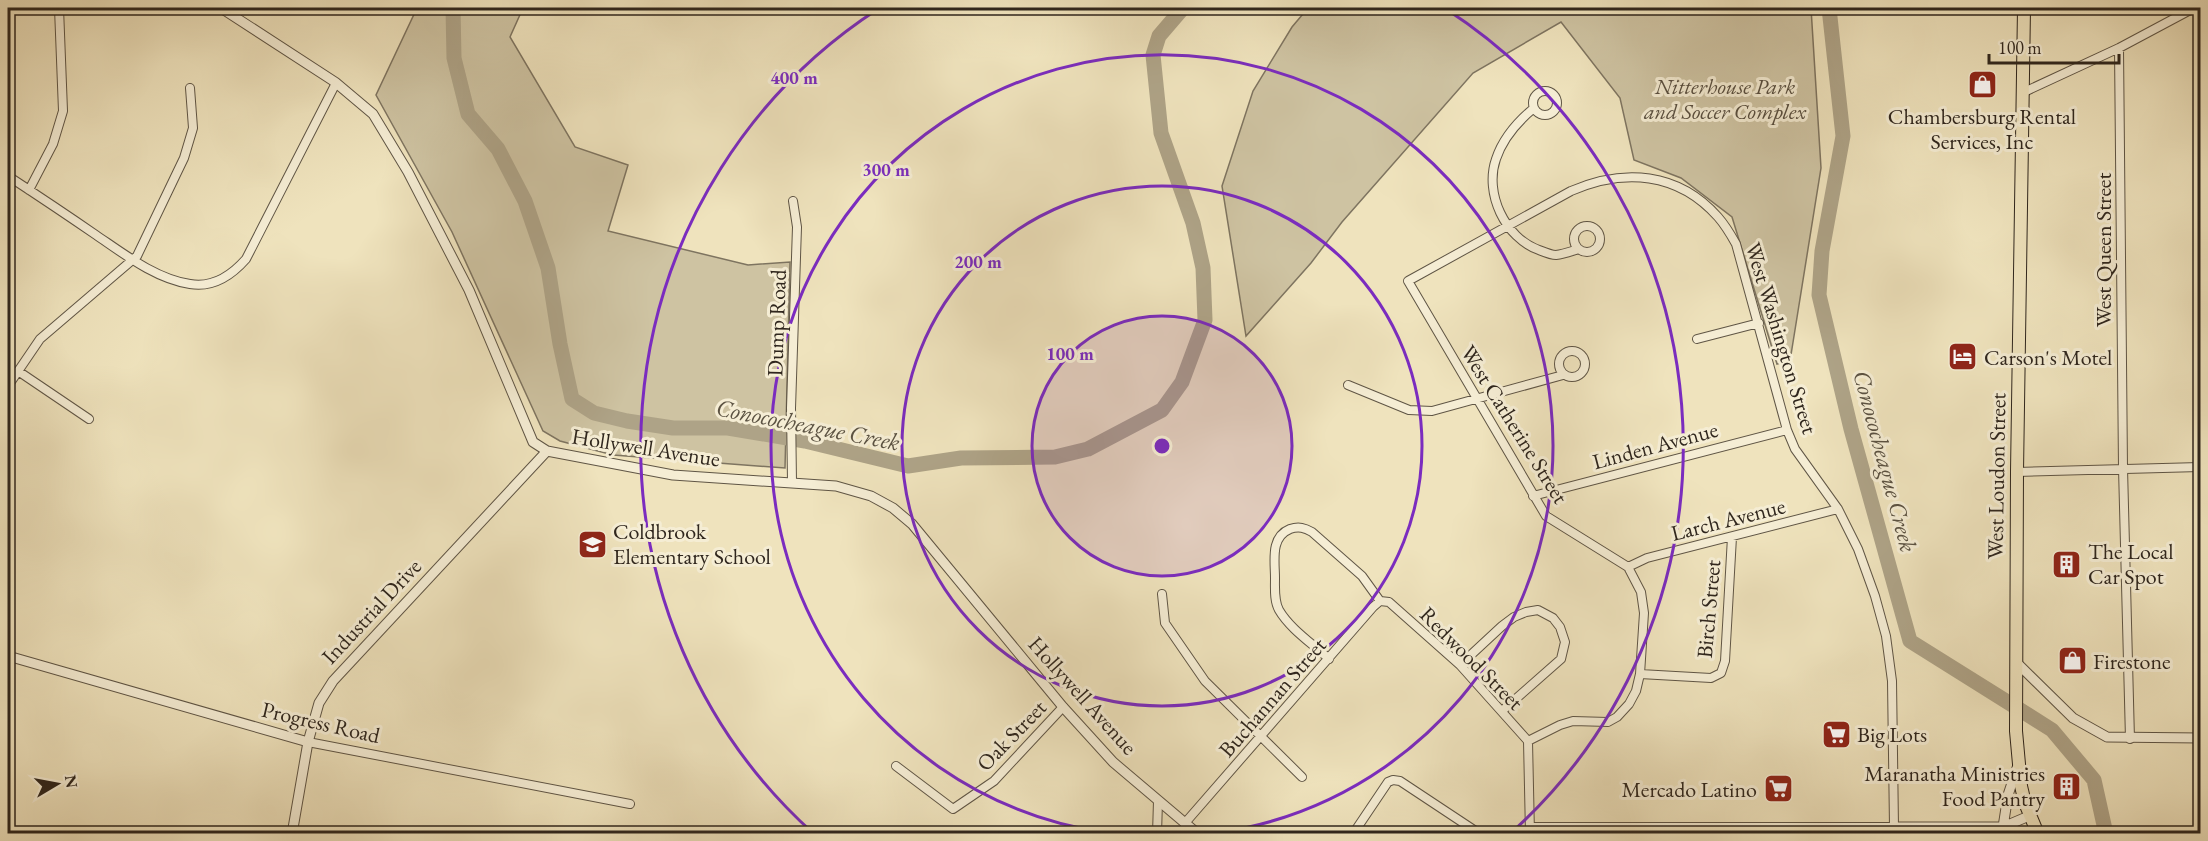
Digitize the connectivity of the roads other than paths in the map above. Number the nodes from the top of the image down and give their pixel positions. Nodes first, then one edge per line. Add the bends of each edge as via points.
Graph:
1 (59, 8) edge
2 (221, 8) edge
3 (2024, 8) edge
4 (2194, 8) edge
5 (2119, 48) junction
6 (336, 83) junction
7 (190, 88) dead end
8 (2022, 93) junction
9 (1534, 108) dead end
10 (8, 176) edge
11 (29, 190) junction
12 (793, 201) dead end
13 (1508, 227) junction
14 (1579, 249) dead end
15 (134, 260) junction
16 (1408, 280) joint
17 (1759, 323) junction
18 (1697, 339) dead end
19 (18, 371) junction
20 (1563, 375) dead end
21 (1348, 384) dead end
22 (8, 386) edge
23 (1476, 399) junction
24 (89, 418) dead end
25 (1787, 429) junction
26 (547, 452) junction
27 (2200, 467) edge
28 (2123, 468) junction
29 (2017, 472) junction
30 (792, 482) junction
31 (1533, 496) junction
32 (1838, 509) junction
33 (1732, 537) junction
34 (1628, 567) junction
35 (1162, 594) dead end
36 (1385, 602) junction
37 (8, 657) edge
38 (1329, 659) junction
39 (2016, 662) junction
40 (1460, 665) junction
41 (1640, 674) junction
42 (1063, 707) junction
43 (1502, 711) junction
44 (1260, 737) junction
45 (2200, 738) edge
46 (2130, 739) junction
47 (1528, 741) junction
48 (308, 742) junction
49 (2018, 765) junction
50 (896, 766) dead end
51 (1302, 777) dead end
52 (1158, 801) junction
53 (630, 804) dead end
54 (2029, 816) junction
55 (1185, 823) junction
56 (2003, 827) junction
57 (1530, 830) edge
58 (1894, 830) edge
59 (292, 834) edge
60 (1157, 834) edge
61 (1185, 834) edge
62 (1197, 834) edge
63 (1353, 834) edge
64 (1480, 834) edge
65 (2038, 834) edge

1 - 11 street via 63,111 53,144
2 - 6 street, Hollywell Avenue
3 - 8 highway, West Loudon Street
4 - 5 street
5 - 8 street
5 - 28 street, West Queen Street
6 - 15 street via 246,260 234,273 212,284 191,285 169,279
6 - 26 street, Hollywell Avenue via 373,114 394,146 469,290 533,442
7 - 15 street via 193,128 184,158
8 - 29 highway, West Loudon Street
9 - 13 street via 1504,139 1495,161 1495,201
10 - 11 street
11 - 15 street
12 - 30 street, Dump Road via 797,227
13 - 14 street via 1530,247 1555,255
13 - 16 street, West Washington Street
13 - 17 street, West Washington Street via 1589,183 1628,176 1670,183 1699,199 1719,218 1736,244
15 - 19 street via 40,339
16 - 23 street, West Catherine Street
17 - 18 street
17 - 25 street, West Washington Street
19 - 22 street
19 - 24 street
20 - 23 street
21 - 23 street via 1410,410 1432,411
23 - 31 street, West Catherine Street
25 - 31 street, Linden Avenue
25 - 32 street, West Washington Street via 1795,449
26 - 30 street, Hollywell Avenue via 673,475
26 - 48 street, Industrial Drive via 333,681 319,703
27 - 28 street
28 - 29 street
28 - 46 street, West Queen Street
29 - 39 highway, West Loudon Street
30 - 42 street, Hollywell Avenue via 844,488 893,508 912,524
31 - 34 street, West Catherine Street via 1546,516
32 - 33 street, Larch Avenue
32 - 58 street, West Washington Street via 1858,549 1889,648
33 - 34 street, Larch Avenue via 1647,558
33 - 41 street, Birch Street via 1725,661 1721,673 1711,678
34 - 41 street via 1641,592 1644,614
35 - 44 street via 1165,623 1186,655 1205,681
36 - 38 street, Buchannan Street via 1373,607
36 - 38 street, Redwood Street via 1312,532 1295,528 1282,534 1274,550 1278,608
36 - 40 street, Redwood Street
37 - 48 street, Progress Road
38 - 44 street, Buchannan Street
39 - 46 street via 2073,718 2107,738
39 - 49 highway, West Loudon Street
40 - 43 street, Redwood Street
40 - 43 street via 1514,617 1538,610 1553,618 1565,642 1561,659
41 - 47 street via 1636,691 1617,717 1608,722 1573,721
42 - 50 street, Oak Street via 994,781 952,809
42 - 52 street, Hollywell Avenue via 1113,762
43 - 47 street, Redwood Street
44 - 51 street
44 - 55 street, Buchannan Street
45 - 46 street
47 - 57 street
48 - 53 street, Progress Road
48 - 59 street, Industrial Drive
49 - 54 highway, West Loudon Street
49 - 56 street
52 - 55 street, Hollywell Avenue
52 - 60 street
54 - 56 street
54 - 65 highway, West Loudon Street
55 - 61 street
55 - 62 street, Hollywell Avenue
56 - 58 street
57 - 58 street
63 - 64 street via 1393,780

